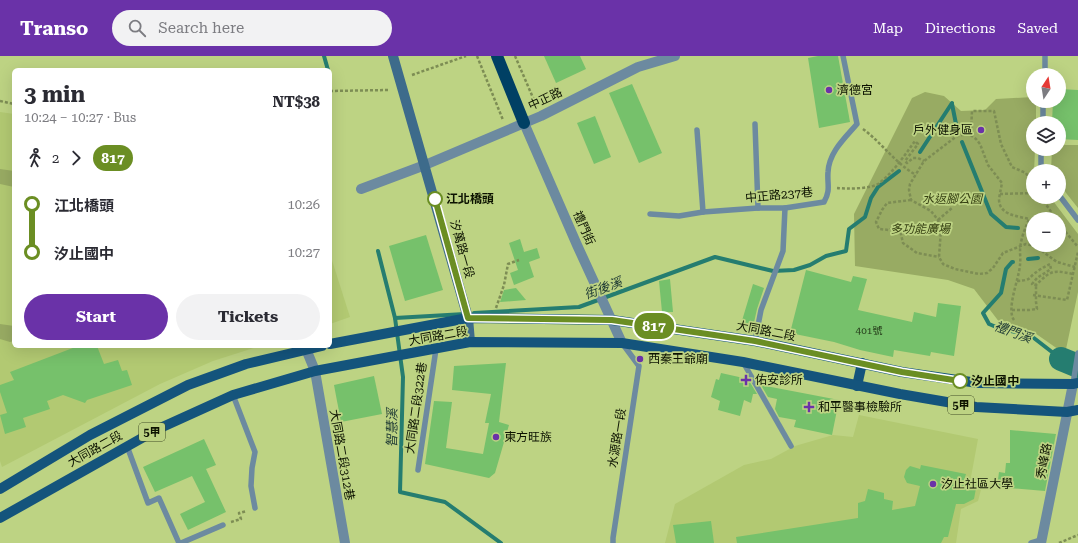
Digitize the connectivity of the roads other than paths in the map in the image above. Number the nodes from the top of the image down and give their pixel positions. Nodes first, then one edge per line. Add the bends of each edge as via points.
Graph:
1 (393, 56) edge
2 (497, 56) edge
3 (675, 56) edge
4 (843, 56) edge
5 (1045, 56) edge
6 (1044, 68) edge
7 (524, 123) junction
8 (755, 124) dead end
9 (696, 130) dead end
10 (425, 165) junction
11 (361, 189) dead end
12 (1066, 204) edge
13 (758, 208) junction
14 (785, 208) junction
15 (703, 212) junction
16 (650, 214) dead end
17 (1078, 220) edge
18 (467, 313) junction
19 (612, 320) junction
20 (755, 341) junction
21 (470, 342) junction
22 (622, 343) junction
23 (332, 344) edge
24 (311, 348) edge
25 (306, 349) junction
26 (436, 349) junction
27 (1078, 353) edge
28 (743, 362) junction
29 (862, 363) junction
30 (315, 371) junction
31 (1075, 381) edge
32 (857, 386) junction
33 (233, 395) junction
34 (1078, 410) edge
35 (1067, 412) junction
36 (127, 446) junction
37 (791, 446) dead end
38 (418, 470) dead end
39 (0, 489) edge
40 (255, 508) road end
41 (0, 518) edge
42 (223, 525) road end
43 (1041, 541) edge
44 (180, 543) edge
45 (345, 543) edge
46 (613, 543) edge
47 (1031, 543) edge

1 - 10 street, 汐萬路一段
2 - 7 highway
3 - 7 street, 中正路 via 638,67
4 - 14 lane, 中正路237巷 via 857,124 833,152 828,170 828,194 824,202
5 - 6 lane
7 - 10 street, 中正路
7 - 19 street, 禮門街
8 - 13 lane
9 - 15 lane
10 - 11 street, 中正路
10 - 18 street, 汐萬路一段
12 - 17 lane
13 - 14 lane, 中正路237巷
13 - 15 lane, 中正路237巷
14 - 20 lane via 783,251 761,310
15 - 16 lane, 中正路237巷 via 679,216
18 - 19 main road, 大同路二段 / 5甲
18 - 21 street, 汐萬路一段
18 - 23 main road, 大同路二段 / 5甲 via 446,322
19 - 20 main road, 大同路二段 / 5甲
19 - 22 street, 禮門街
20 - 29 main road, 大同路二段 / 5甲
21 - 22 main road, 大同路二段 / 5甲
21 - 26 main road, 大同路二段 / 5甲
22 - 28 main road, 大同路二段 / 5甲
22 - 46 lane, 水源路一段 via 639,366
24 - 25 main road, 大同路二段 / 5甲
25 - 30 street, 大同路二段312巷
25 - 39 main road, 大同路二段 / 5甲 via 246,364 188,385 90,435
26 - 30 main road, 大同路二段 / 5甲
26 - 38 lane, 大同路二段322巷
27 - 31 lane
28 - 32 main road, 大同路二段 / 5甲
28 - 37 lane
29 - 31 main road, 大同路二段 / 5甲 via 978,384
29 - 32 main road
30 - 33 main road, 大同路二段 / 5甲
30 - 45 street, 大同路二段312巷
31 - 35 street, 秀峰路
32 - 35 main road, 大同路二段 / 5甲 via 976,408
33 - 36 main road, 大同路二段 / 5甲 via 158,428
33 - 40 lane via 255,452 251,486
34 - 35 main road, 大同路二段 / 5甲
35 - 43 street, 秀峰路
36 - 41 main road, 大同路二段 / 5甲
36 - 44 lane via 148,503 159,498
42 - 44 lane
43 - 47 lane

